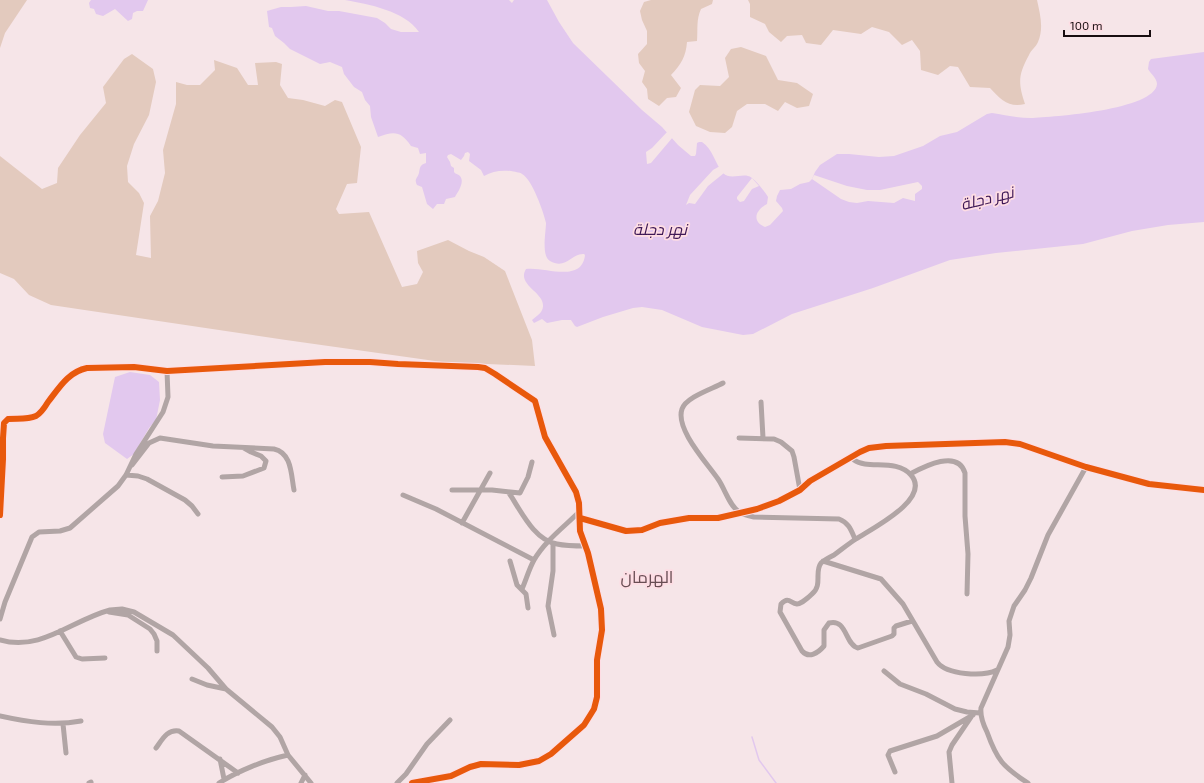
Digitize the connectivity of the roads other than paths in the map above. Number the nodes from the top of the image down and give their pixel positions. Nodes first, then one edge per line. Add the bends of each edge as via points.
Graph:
1 (167, 371) junction
2 (723, 383) dead end
3 (761, 402) dead end
4 (1, 436) edge
5 (739, 438) dead end
6 (763, 438) junction
7 (2, 447) edge
8 (243, 447) junction
9 (853, 455) junction
10 (532, 462) dead end
11 (1086, 467) junction
12 (129, 469) junction
13 (490, 473) dead end
14 (910, 474) junction
15 (126, 475) junction
16 (222, 477) dead end
17 (294, 490) dead end
18 (452, 490) dead end
19 (480, 490) junction
20 (800, 490) junction
21 (1204, 490) edge
22 (509, 493) junction
23 (403, 495) dead end
24 (580, 512) junction
25 (739, 512) junction
26 (198, 514) dead end
27 (0, 515) edge
28 (580, 518) junction
29 (462, 523) junction
30 (855, 539) junction
31 (551, 542) junction
32 (586, 546) junction
33 (534, 560) junction
34 (510, 561) dead end
35 (823, 562) junction
36 (522, 590) junction
37 (967, 594) dead end
38 (528, 608) dead end
39 (104, 611) junction
40 (0, 620) edge
41 (912, 621) junction
42 (60, 631) junction
43 (554, 635) dead end
44 (0, 640) edge
45 (157, 651) dead end
46 (106, 658) dead end
47 (997, 670) junction
48 (884, 672) dead end
49 (192, 679) dead end
50 (226, 689) junction
51 (976, 714) junction
52 (0, 716) edge
53 (450, 720) dead end
54 (81, 721) dead end
55 (63, 724) junction
56 (156, 748) dead end
57 (66, 753) dead end
58 (288, 755) junction
59 (220, 759) junction
60 (895, 772) dead end
61 (238, 773) junction
62 (305, 775) junction
63 (226, 781) edge
64 (219, 783) edge
65 (301, 783) edge
66 (311, 783) edge
67 (397, 783) edge
68 (412, 783) edge
69 (952, 783) edge
70 (1028, 783) edge

1 - 4 street via 134,367 80,369 64,381 36,416 5,420
1 - 12 street via 168,397 163,412
1 - 24 street via 325,362 485,368 535,401 545,437 576,492
2 - 25 street via 690,399 685,404 681,416 691,442
3 - 6 street
4 - 7 street
5 - 6 street
6 - 20 street via 781,442 792,451
7 - 27 street
8 - 12 street via 205,445 160,438 149,443
8 - 16 street via 264,458 264,468 243,476
8 - 17 street via 282,452 288,462
9 - 11 street via 869,448 886,446 1005,442 1020,444
9 - 14 street via 854,460 860,463 898,467
9 - 20 street
10 - 22 street via 521,492
11 - 21 street via 1149,484
11 - 47 street via 1048,535 1031,578 1014,606 1009,621 1008,647
12 - 15 street
13 - 19 street
14 - 30 street via 915,486 908,502 885,522
14 - 37 street via 933,462 953,462 963,467 968,554
15 - 26 street via 147,479 188,502
15 - 40 street via 114,491 70,528 39,532 32,537
18 - 19 street
19 - 22 street
19 - 29 street
20 - 25 street via 768,506
22 - 31 street via 532,527 542,538
23 - 29 street
24 - 28 street
24 - 31 street
25 - 28 street via 718,518 690,518 660,523 642,530 626,531
25 - 30 street via 754,517 835,518 844,521
28 - 32 street via 580,531
29 - 33 street
30 - 35 street
31 - 32 street
31 - 33 street
31 - 43 street via 552,578 548,606
32 - 68 street via 602,623 602,638 597,660 597,697 588,720 551,754 539,761 512,765 481,764 451,776
33 - 36 street
34 - 36 street via 517,584
35 - 41 street via 881,579 901,601
35 - 41 street via 819,568 818,584 814,593 800,604 788,600 780,607 780,612 804,654 809,656 822,648 824,630 829,623 841,625 854,646 858,648 892,636 896,626
36 - 38 street via 526,594
39 - 42 street
39 - 45 street via 128,615 150,629 157,640
39 - 50 street via 116,609 134,612 164,629 203,663
41 - 47 street via 937,662 945,668 978,675
42 - 44 street via 31,643
42 - 46 street via 76,657
47 - 51 street
48 - 51 street via 904,686 960,711
49 - 50 street
50 - 58 street via 272,727
51 - 60 street via 937,736 890,751 888,755
51 - 69 street via 950,749 948,757
51 - 70 street via 997,757
52 - 55 street via 38,723
53 - 67 street via 427,744
54 - 55 street
55 - 57 street
56 - 59 street via 168,733 179,731
58 - 61 street
58 - 62 street
59 - 61 street
59 - 63 street
61 - 63 street
62 - 65 street
62 - 66 street
63 - 64 street

